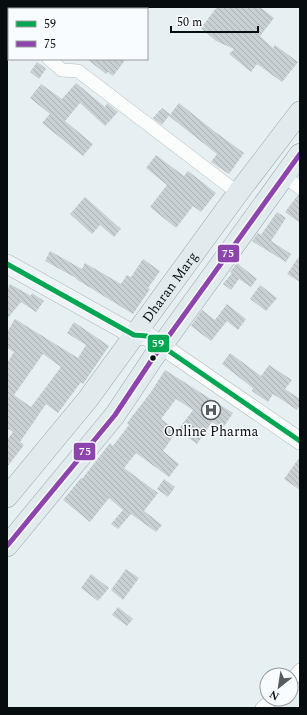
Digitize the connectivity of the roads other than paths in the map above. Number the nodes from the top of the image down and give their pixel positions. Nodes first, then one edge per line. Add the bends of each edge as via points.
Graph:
1 (50, 60) edge
2 (300, 112) edge
3 (300, 154) edge
4 (292, 182) edge
5 (238, 193) junction
6 (7, 264) edge
7 (134, 335) junction
8 (162, 346) junction
9 (300, 441) edge
10 (7, 497) edge
11 (7, 546) edge

1 - 5 street via 62,70 78,71
2 - 5 main road, Dharan Marg
3 - 4 main road, Dharan Marg
4 - 8 main road, Dharan Marg
5 - 7 main road, Dharan Marg
6 - 7 main road
7 - 8 main road via 147,336
7 - 10 main road, Dharan Marg via 88,399
8 - 9 street
8 - 11 main road, Dharan Marg via 115,415

